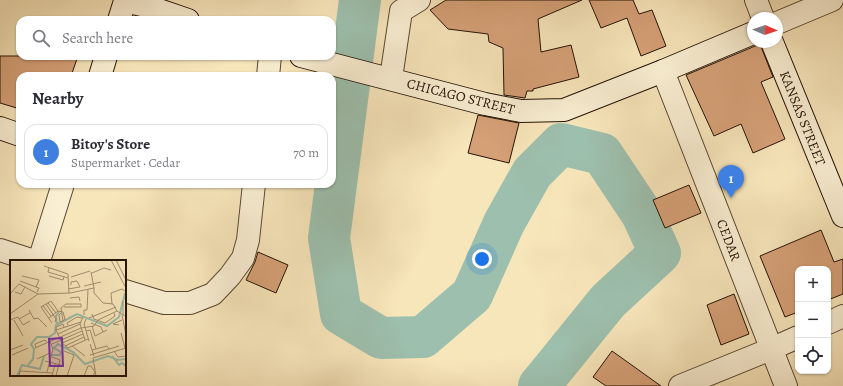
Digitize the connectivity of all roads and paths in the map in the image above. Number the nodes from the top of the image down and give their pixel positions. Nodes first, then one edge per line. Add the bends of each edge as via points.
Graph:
1 (419, 0) edge
2 (756, 0) edge
3 (832, 0) edge
4 (122, 7) edge
5 (761, 12) edge
6 (175, 16) edge
7 (783, 20) edge
8 (747, 36) edge
9 (774, 48) edge
10 (105, 60) edge
11 (270, 60) edge
12 (318, 60) edge
13 (663, 71) junction
14 (101, 72) edge
15 (268, 72) edge
16 (380, 76) junction
17 (0, 128) edge
18 (16, 134) edge
19 (62, 188) edge
20 (254, 188) edge
21 (843, 216) edge
22 (0, 250) edge
23 (31, 260) edge
24 (39, 260) edge
25 (126, 290) edge
26 (843, 316) edge
27 (831, 322) edge
28 (796, 338) edge
29 (771, 349) junction
30 (681, 386) edge
31 (786, 386) edge

1 - 16 street via 401,11
2 - 5 street
3 - 7 street
4 - 6 street via 150,8
8 - 13 street, CHICAGO STREET
9 - 21 street, KANSAS STREET
10 - 14 street
11 - 15 street
12 - 16 street, CHICAGO STREET
13 - 16 street, CHICAGO STREET via 564,110 521,111
13 - 29 street, CEDAR
17 - 18 street
19 - 24 street
20 - 25 street via 248,240 243,258 214,294 190,303 164,303
22 - 23 street
26 - 27 street
28 - 29 street
29 - 30 street
29 - 31 street, CEDAR

